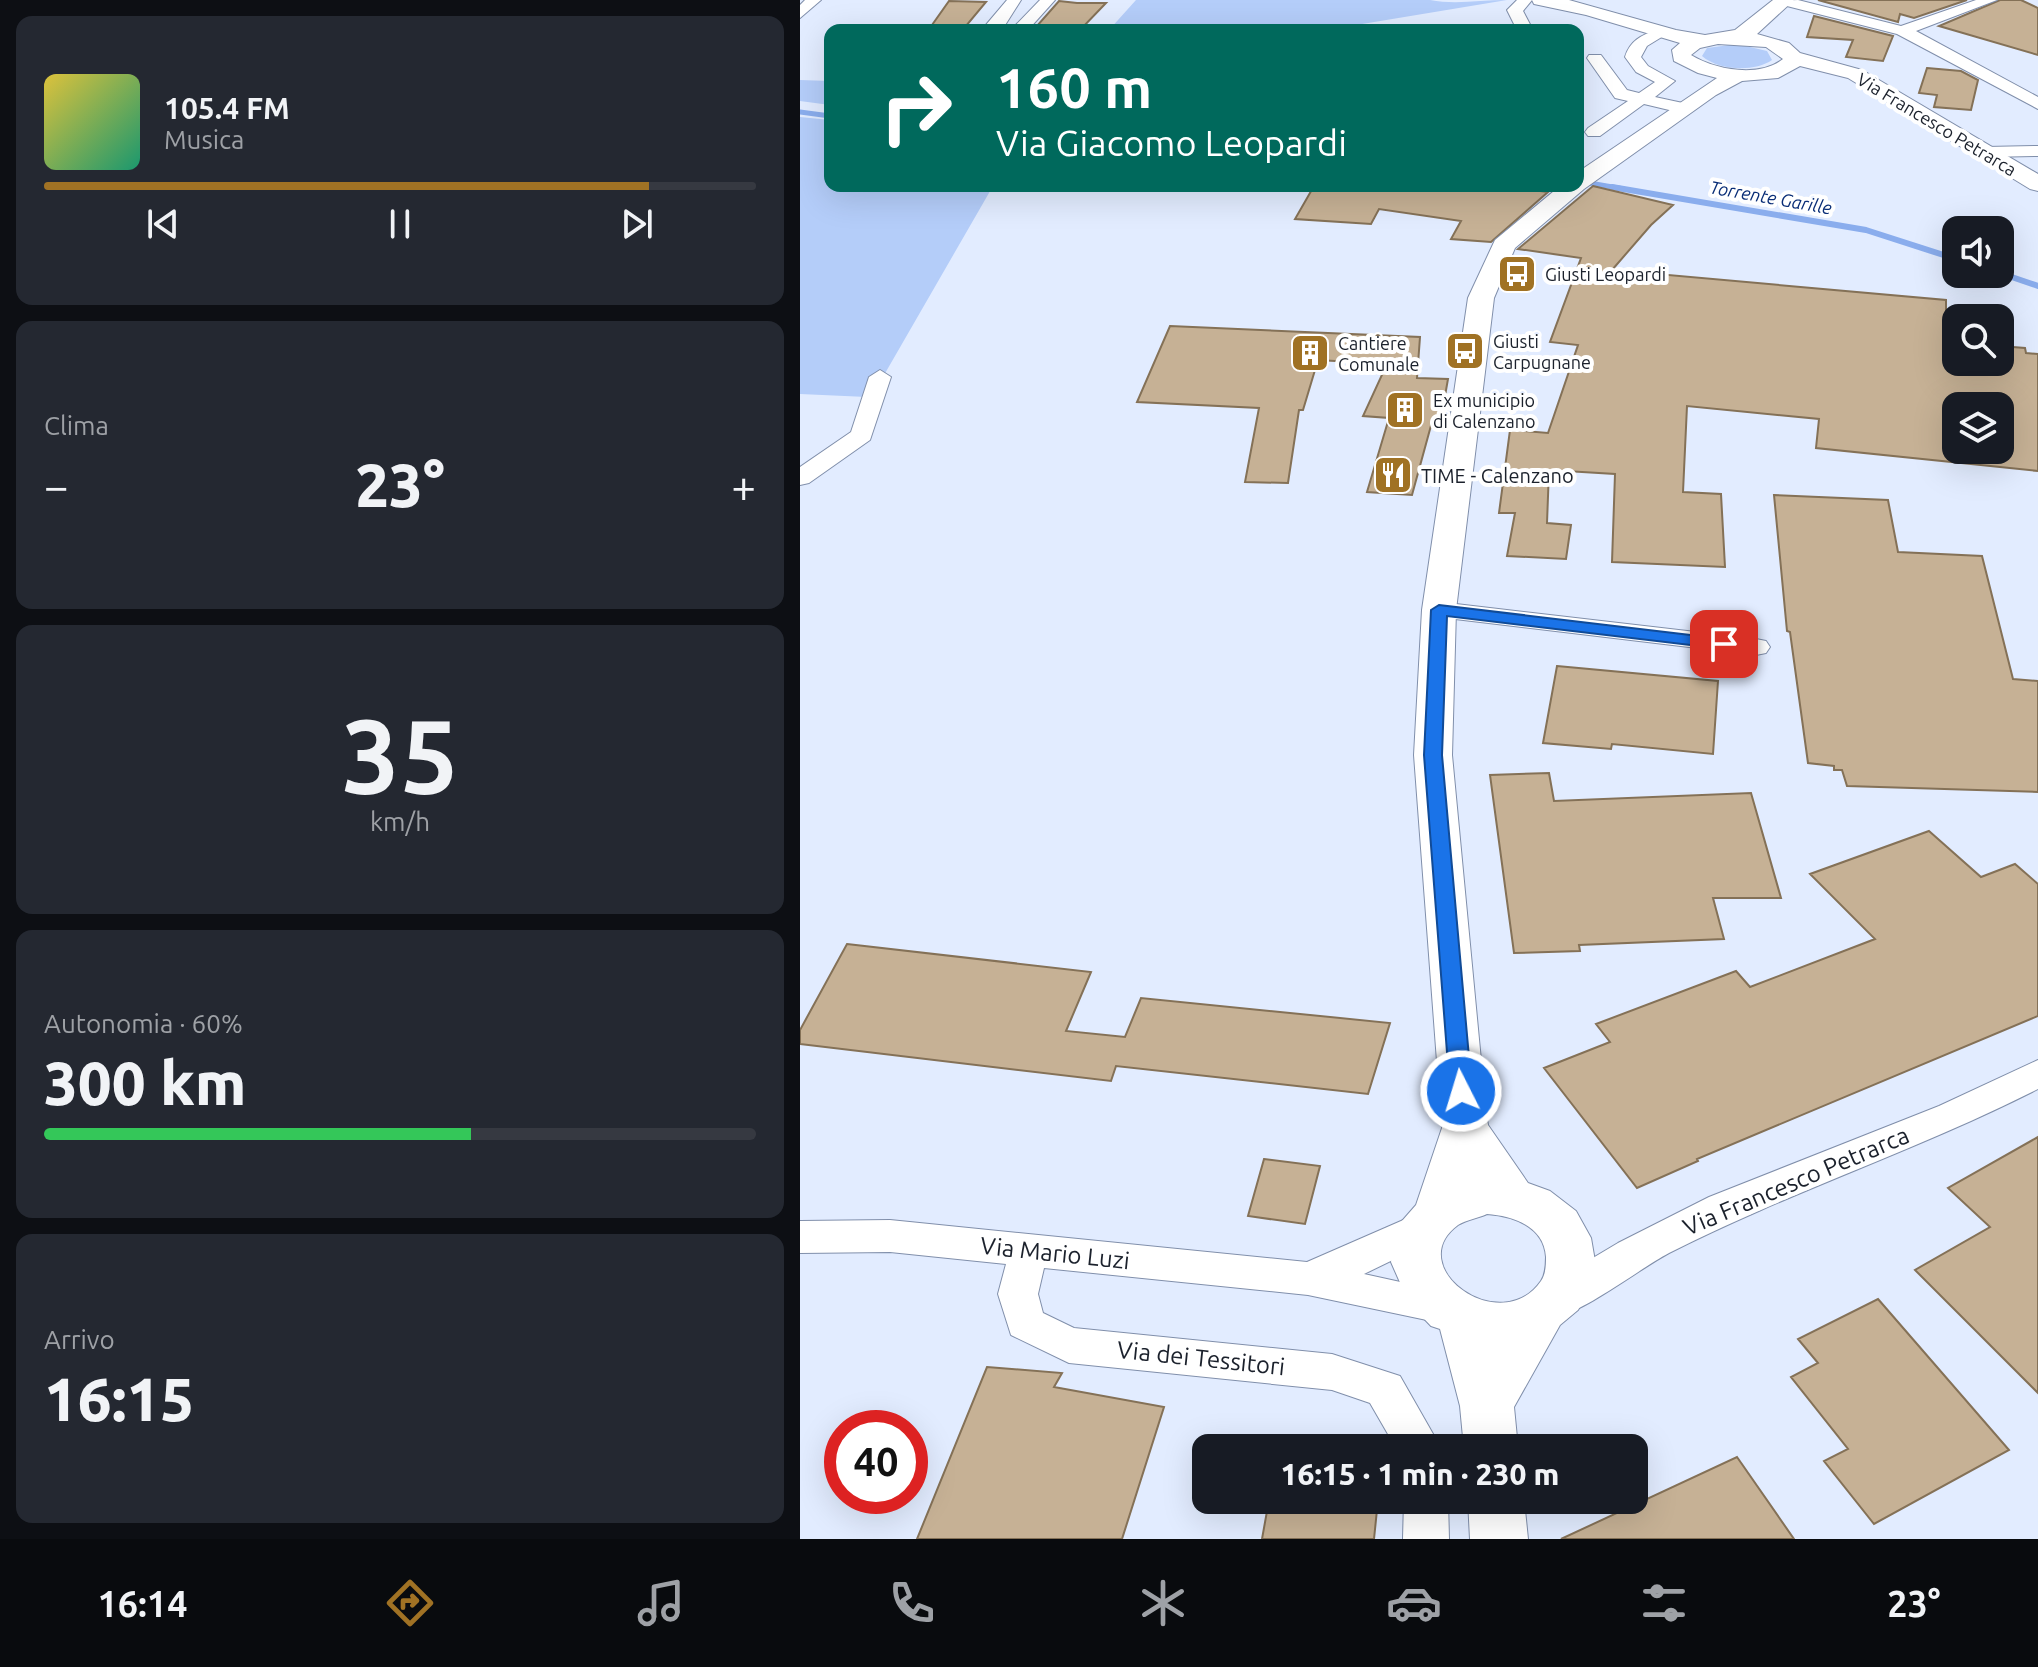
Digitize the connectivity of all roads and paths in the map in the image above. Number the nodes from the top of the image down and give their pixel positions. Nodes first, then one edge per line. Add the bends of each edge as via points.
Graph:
1 (814, 0) edge
2 (1014, 0) edge
3 (1048, 0) edge
4 (1525, 0) edge
5 (1541, 0) edge
6 (1785, 0) edge
7 (1990, 0) edge
8 (800, 13) edge
9 (995, 24) edge
10 (1025, 24) edge
11 (1522, 24) edge
12 (1649, 31) junction
13 (1902, 31) junction
14 (1762, 35) junction
15 (1703, 40) junction
16 (1682, 50) junction
17 (1591, 61) edge
18 (1636, 61) junction
19 (1787, 64) junction
20 (1707, 80) junction
21 (1640, 100) junction
22 (2038, 104) edge
23 (1686, 109) junction
24 (1594, 132) dead end
25 (2038, 151) edge
26 (1986, 152) junction
27 (1584, 179) edge
28 (2038, 184) edge
29 (1568, 192) edge
30 (880, 377) dead end
31 (800, 478) edge
32 (1439, 610) junction
33 (1756, 647) dead end
34 (2038, 1073) edge
35 (1465, 1128) junction
36 (1511, 1197) junction
37 (1432, 1219) junction
38 (800, 1237) edge
39 (1029, 1250) junction
40 (1308, 1279) junction
41 (1549, 1306) junction
42 (1452, 1312) junction
43 (1489, 1427) edge
44 (1411, 1434) edge
45 (1426, 1514) edge
46 (1497, 1514) edge
47 (1426, 1539) edge
48 (1499, 1539) edge

1 - 8 street
2 - 9 street
3 - 10 street
4 - 11 street via 1515,10
5 - 12 street
6 - 13 street
6 - 14 street via 1768,11
7 - 13 street
12 - 15 street
12 - 16 street
12 - 18 street via 1635,47
13 - 22 street
14 - 15 street
14 - 19 street via 1787,49
15 - 16 street
16 - 20 street via 1681,57
17 - 18 street
17 - 21 street via 1621,94
18 - 21 street via 1667,81
19 - 20 street, Via Francesco Petrarca
19 - 26 street, Via Francesco Petrarca via 1834,68 1868,81
20 - 23 street
21 - 23 street
21 - 24 street
23 - 27 street
25 - 26 street
26 - 28 street, Via Francesco Petrarca
29 - 32 street via 1504,245 1481,298
30 - 31 street via 862,435
32 - 33 street
32 - 35 street via 1433,755
34 - 41 street, Via Francesco Petrarca via 1952,1116 1723,1208 1632,1254
35 - 36 street
35 - 37 street
36 - 37 street via 1473,1197
36 - 41 street via 1535,1205 1568,1237 1570,1280
37 - 40 street, Via Mario Luzi via 1369,1255
37 - 42 street via 1416,1247 1416,1268 1424,1289
38 - 39 street, Via Mario Luzi via 890,1236
39 - 40 street, Via Mario Luzi
39 - 44 street, Via dei Tessitori via 1018,1294 1025,1323 1069,1345 1332,1372 1385,1389
40 - 42 street, Via Mario Luzi
41 - 42 street via 1516,1322 1489,1324
41 - 43 street via 1515,1353
42 - 43 street
45 - 47 street
46 - 48 street

